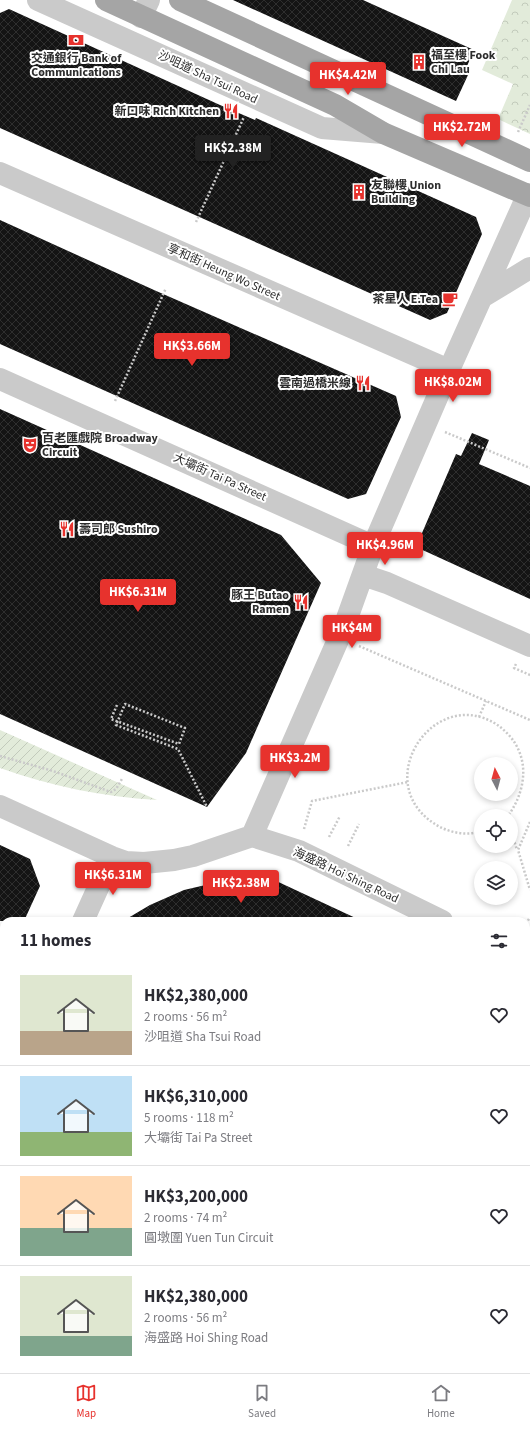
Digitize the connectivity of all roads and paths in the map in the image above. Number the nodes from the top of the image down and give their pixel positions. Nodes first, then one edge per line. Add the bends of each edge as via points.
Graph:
1 (38, 0) edge
2 (106, 0) edge
3 (180, 0) edge
4 (145, 8) edge
5 (530, 106) edge
6 (248, 110) dead end
7 (383, 132) junction
8 (509, 151) junction
9 (530, 161) edge
10 (0, 173) edge
11 (529, 195) edge
12 (196, 222) dead end
13 (530, 268) edge
14 (166, 288) dead end
15 (482, 297) junction
16 (449, 370) junction
17 (0, 379) edge
18 (115, 401) dead end
19 (427, 424) junction
20 (530, 468) edge
21 (373, 546) junction
22 (364, 575) junction
23 (338, 637) junction
24 (530, 646) edge
25 (514, 668) dead end
26 (530, 675) edge
27 (486, 701) junction
28 (117, 705) dead end
29 (479, 717) junction
30 (530, 720) edge
31 (0, 756) edge
32 (122, 779) dead end
33 (408, 782) junction
34 (0, 806) edge
35 (207, 807) dead end
36 (513, 809) edge
37 (340, 816) dead end
38 (530, 822) edge
39 (360, 824) dead end
40 (474, 832) edge
41 (252, 836) junction
42 (329, 837) dead end
43 (348, 846) dead end
44 (518, 850) joint
45 (299, 851) junction
46 (112, 857) junction
47 (530, 890) edge
48 (85, 917) edge
49 (434, 917) edge

1 - 7 street, 沙咀道 Sha Tsui Road via 322,128
2 - 4 main road, 沙咀道 Sha Tsui Road
3 - 8 main road
4 - 7 main road, 沙咀道 Sha Tsui Road
5 - 8 path
6 - 12 path
7 - 11 main road, 沙咀道 Sha Tsui Road
8 - 9 main road
10 - 16 street, 享和街 Heung Wo Street
11 - 15 street
13 - 15 street
14 - 18 path
15 - 16 street
16 - 19 street
17 - 21 street, 大壩街 Tai Pa Street
19 - 20 path
19 - 21 street
21 - 22 street
22 - 23 street
22 - 24 street
23 - 27 path
23 - 41 street
25 - 26 path
27 - 29 path
27 - 30 path
28 - 35 path via 111,719 118,721 172,741 178,744 185,728 125,704 122,711 119,718 116,725 178,749
29 - 33 path via 460,716 442,721 427,731 415,746 408,764
29 - 36 path via 501,728 520,751 525,768 524,786
31 - 32 path via 53,771 111,792
33 - 40 path via 412,798 420,811 432,822 446,830 462,834
33 - 45 path via 312,801
34 - 46 street
37 - 42 path
38 - 44 path
39 - 43 path
41 - 45 street, 海盛路 Hoi Shing Road
41 - 46 street via 174,860 144,863 126,862
44 - 47 path
45 - 49 street, 海盛路 Hoi Shing Road
46 - 48 street

